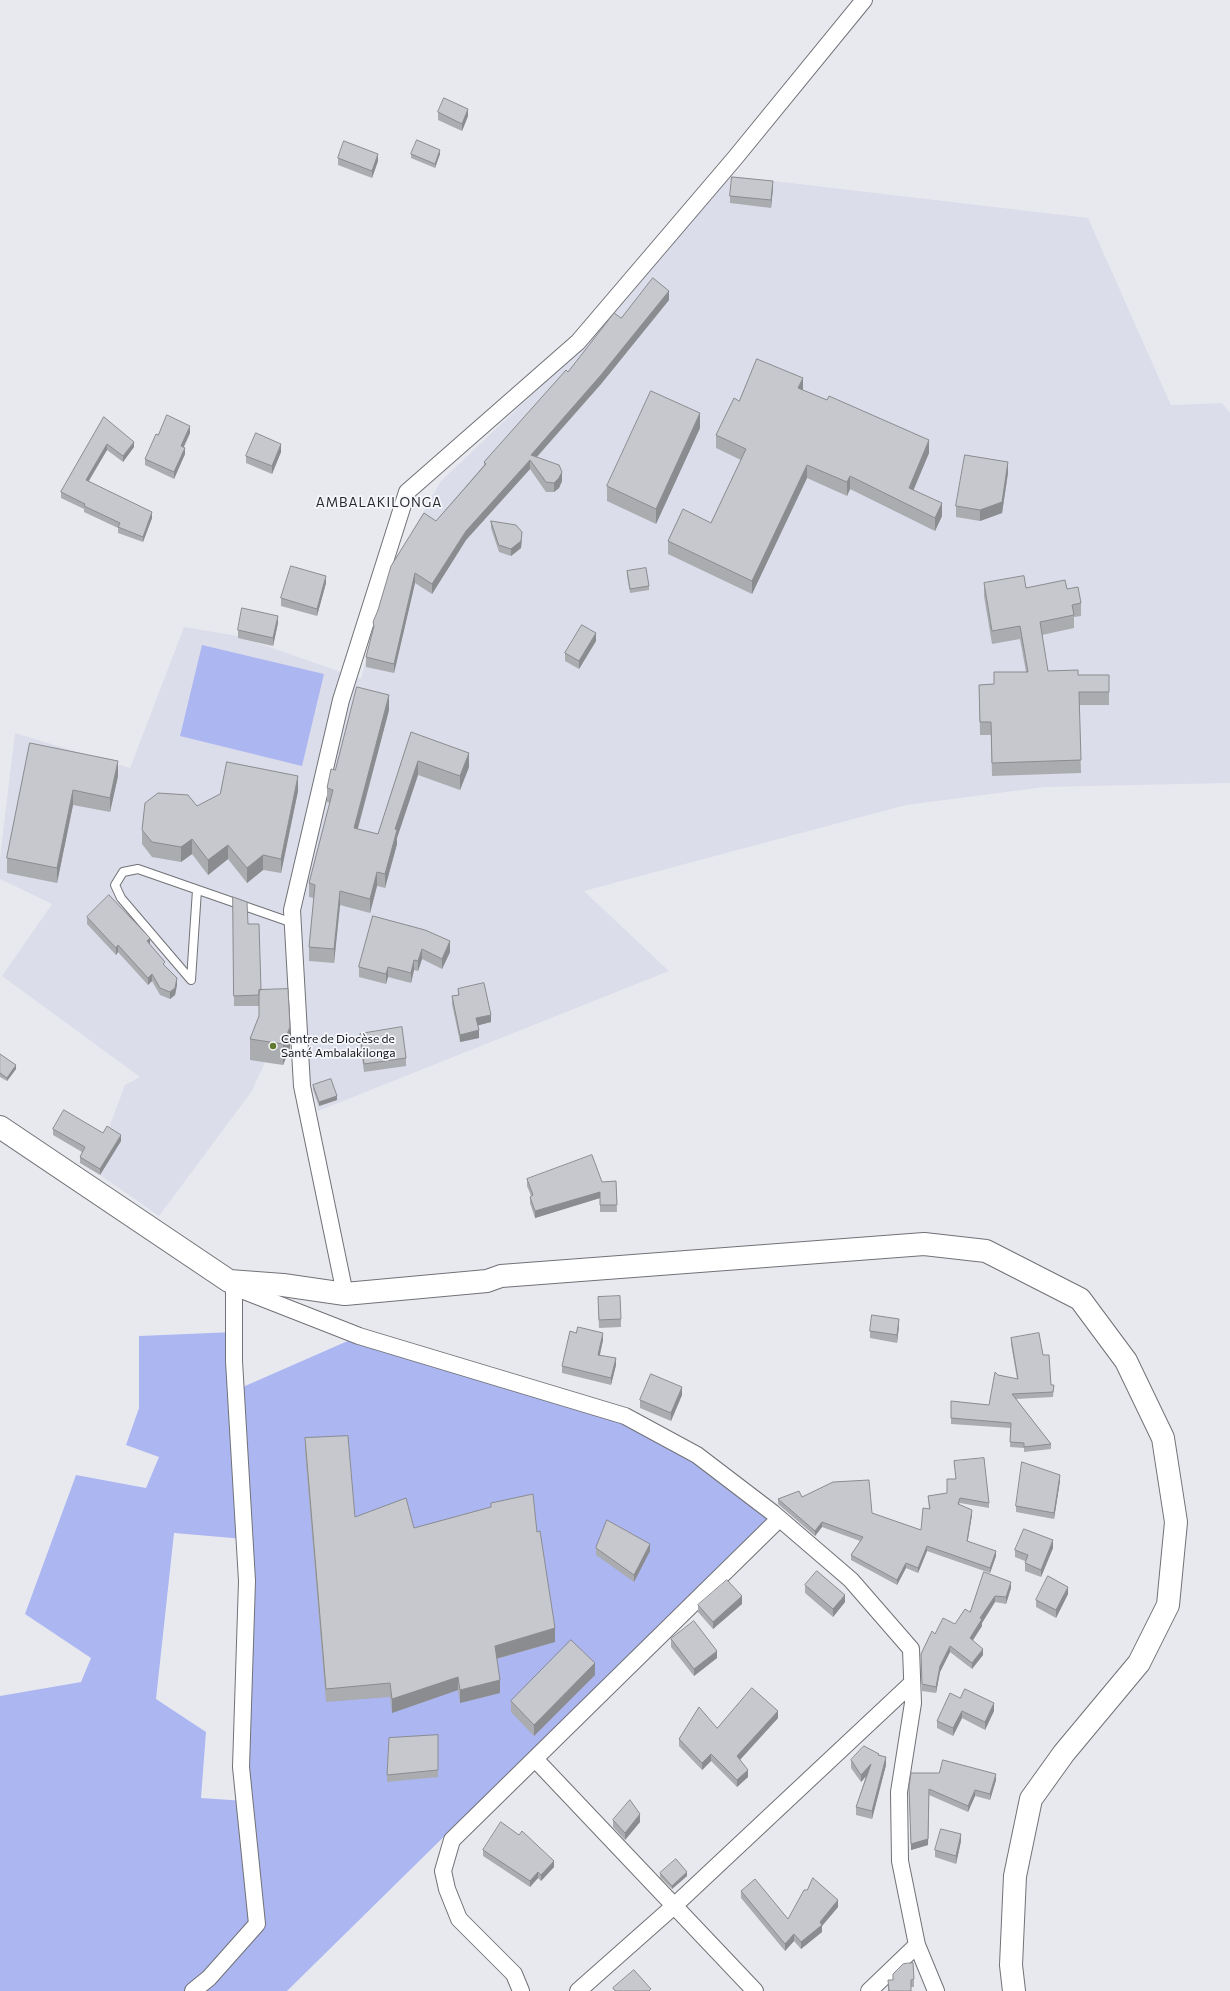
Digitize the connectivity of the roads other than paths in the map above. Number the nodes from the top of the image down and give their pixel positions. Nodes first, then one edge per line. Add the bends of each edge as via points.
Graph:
1 (864, 0) edge
2 (197, 890) junction
3 (293, 923) junction
4 (0, 1127) edge
5 (231, 1284) junction
6 (345, 1294) junction
7 (779, 1519) junction
8 (912, 1683) junction
9 (536, 1760) junction
10 (674, 1906) junction
11 (917, 1945) junction
12 (193, 1991) edge
13 (521, 1991) edge
14 (578, 1991) edge
15 (755, 1991) edge
16 (869, 1991) edge
17 (936, 1991) edge
18 (1014, 1991) edge

1 - 3 street via 735,158 578,342 407,492 341,700 292,910
2 - 2 lane via 138,868 123,872 115,885 121,898 191,980
2 - 3 lane
3 - 6 street via 302,1086
4 - 5 street
5 - 6 street via 283,1285
5 - 7 street via 359,1336 625,1416 697,1455
5 - 12 street via 247,1581 241,1767 257,1924 209,1978
6 - 18 street via 487,1281 501,1276 924,1244 986,1251 1080,1299 1126,1361 1163,1438 1176,1522 1168,1605 1139,1663 1064,1753 1031,1799 1015,1876 1011,1965
7 - 8 street via 851,1580 911,1649
7 - 9 street
8 - 10 street
8 - 11 street via 913,1703 899,1792 900,1861
9 - 10 street
9 - 13 street via 452,1840 443,1870 447,1889 460,1919 514,1974
10 - 14 street
10 - 15 street
11 - 16 street
11 - 17 street

